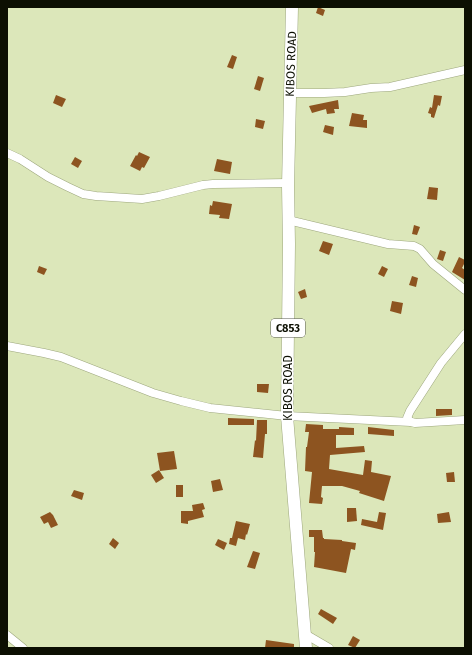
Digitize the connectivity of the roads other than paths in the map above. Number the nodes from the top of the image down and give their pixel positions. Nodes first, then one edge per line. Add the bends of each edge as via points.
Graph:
1 (292, 7) edge
2 (465, 70) edge
3 (290, 93) junction
4 (7, 153) edge
5 (288, 183) junction
6 (288, 220) junction
7 (465, 290) edge
8 (465, 334) edge
9 (7, 346) edge
10 (287, 416) junction
11 (465, 420) edge
12 (411, 422) junction
13 (305, 634) junction
14 (7, 635) edge
15 (23, 648) edge
16 (306, 648) edge
17 (329, 648) edge

1 - 3 main road, KIBOS ROAD / C853
2 - 3 street via 390,87 345,92
3 - 5 main road, KIBOS ROAD / C853
4 - 5 street via 68,188 83,194 110,197 142,199 214,184
5 - 6 main road, KIBOS ROAD / C853
6 - 7 street via 388,244 414,246
6 - 10 main road, KIBOS ROAD / C853
8 - 12 street via 441,363 410,411 407,418
9 - 10 street via 61,357 180,401 210,408
10 - 12 street
10 - 13 main road, KIBOS ROAD / C853
11 - 12 street
13 - 16 main road, KIBOS ROAD / C853
13 - 17 street
14 - 15 street

